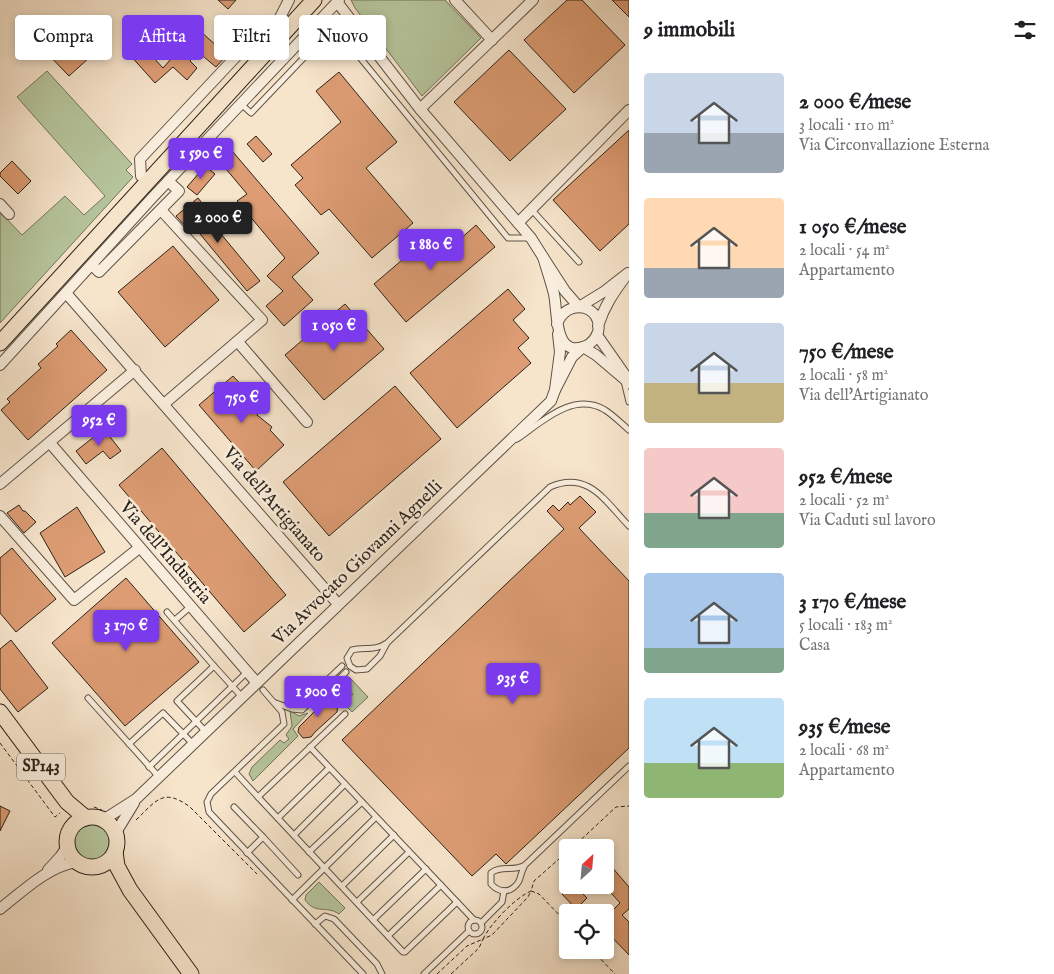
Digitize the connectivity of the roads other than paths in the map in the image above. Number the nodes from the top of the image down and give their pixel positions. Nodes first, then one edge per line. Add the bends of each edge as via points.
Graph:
1 (289, 0) edge
2 (302, 0) edge
3 (314, 0) edge
4 (455, 0) edge
5 (533, 0) edge
6 (338, 1) edge
7 (281, 15) edge
8 (288, 15) edge
9 (492, 40) junction
10 (247, 60) edge
11 (387, 66) junction
12 (376, 76) junction
13 (241, 104) junction
14 (420, 108) junction
15 (629, 110) edge
16 (168, 181) junction
17 (0, 204) edge
18 (531, 208) junction
19 (161, 210) junction
20 (9, 214) dead end
21 (518, 223) junction
22 (531, 238) junction
23 (543, 257) junction
24 (579, 262) dead end
25 (92, 264) junction
26 (628, 273) edge
27 (66, 293) junction
28 (579, 306) junction
29 (558, 327) junction
30 (0, 330) edge
31 (598, 330) junction
32 (238, 342) junction
33 (0, 343) edge
34 (583, 347) junction
35 (0, 365) edge
36 (135, 370) junction
37 (618, 373) junction
38 (629, 381) edge
39 (555, 390) junction
40 (629, 402) edge
41 (164, 404) junction
42 (307, 422) dead end
43 (629, 430) edge
44 (50, 443) junction
45 (494, 455) junction
46 (0, 484) edge
47 (0, 516) edge
48 (629, 526) edge
49 (139, 548) junction
50 (338, 604) junction
51 (190, 607) junction
52 (167, 612) dead end
53 (175, 620) junction
54 (387, 643) junction
55 (214, 666) junction
56 (342, 666) dead end
57 (247, 672) junction
58 (346, 672) dead end
59 (232, 687) junction
60 (260, 687) junction
61 (242, 697) junction
62 (269, 697) junction
63 (88, 698) dead end
64 (312, 701) junction
65 (0, 712) edge
66 (345, 714) dead end
67 (0, 720) edge
68 (196, 722) junction
69 (206, 732) junction
70 (184, 734) junction
71 (129, 744) junction
72 (193, 745) junction
73 (310, 747) junction
74 (629, 766) edge
75 (149, 767) junction
76 (330, 768) junction
77 (235, 772) junction
78 (159, 778) junction
79 (345, 784) junction
80 (258, 797) junction
81 (136, 800) junction
82 (362, 802) junction
83 (234, 807) dead end
84 (376, 817) junction
85 (86, 818) junction
86 (278, 818) junction
87 (103, 820) junction
88 (72, 826) junction
89 (115, 834) junction
90 (294, 835) junction
91 (394, 835) junction
92 (263, 837) junction
93 (67, 846) junction
94 (115, 852) junction
95 (309, 852) junction
96 (409, 852) junction
97 (247, 853) junction
98 (76, 862) junction
99 (525, 865) junction
100 (97, 867) junction
101 (325, 869) junction
102 (426, 869) junction
103 (298, 875) dead end
104 (42, 876) junction
105 (441, 885) junction
106 (342, 886) junction
107 (130, 890) junction
108 (504, 891) junction
109 (292, 900) junction
110 (357, 902) junction
111 (457, 902) junction
112 (0, 909) edge
113 (373, 920) junction
114 (474, 920) junction
115 (481, 923) junction
116 (315, 924) junction
117 (469, 931) junction
118 (388, 936) junction
119 (191, 974) edge
120 (363, 974) edge
121 (382, 974) edge
122 (424, 974) edge

1 - 7 street
2 - 8 main road
3 - 33 main road
4 - 9 street
5 - 9 street
6 - 11 street
6 - 13 street
9 - 14 street
10 - 30 main road
11 - 12 lane
11 - 14 street
12 - 13 lane via 334,26 251,114
12 - 22 lane via 508,238
13 - 16 street
14 - 21 street
15 - 18 street
16 - 19 street via 179,191
16 - 25 street
17 - 20 street
18 - 21 street
18 - 24 lane
19 - 25 street via 99,272
19 - 32 street via 262,320
21 - 22 street
22 - 23 street
23 - 28 street
23 - 29 street via 554,294
25 - 27 street
26 - 28 street
26 - 31 street via 603,310
27 - 35 street
27 - 36 street, Via dell'Artigianato
28 - 29 street via 568,309 559,318
28 - 31 street via 593,313
29 - 34 street via 560,337 570,346
29 - 39 street via 560,352
31 - 34 street via 589,344
31 - 38 street
32 - 41 street
32 - 42 street
34 - 37 street
34 - 39 street, Via Avvocato Giovanni Agnelli via 572,357
36 - 41 street, Via dell'Artigianato
36 - 44 street
37 - 38 street
37 - 40 lane via 625,383
39 - 45 street, Via Avvocato Giovanni Agnelli via 551,401
41 - 50 street, Via dell'Artigianato
43 - 45 lane via 598,406 569,406
44 - 46 street
44 - 49 street, Via dell'Industria
45 - 50 street, Via Avvocato Giovanni Agnelli
47 - 49 street via 74,600
48 - 54 lane via 591,487 575,482 550,487
49 - 51 street, Via dell'Industria
50 - 60 street, Via Avvocato Giovanni Agnelli
51 - 53 lane
51 - 57 street, Via dell'Industria
52 - 53 lane
53 - 55 lane
54 - 54 lane via 374,649 352,650 348,663 356,670 367,670
55 - 59 lane
55 - 68 lane via 177,701
56 - 64 lane via 323,684
57 - 59 lane
57 - 60 street, Via dell'Industria
58 - 64 lane
59 - 61 lane
59 - 68 lane
60 - 61 street, Via Avvocato Giovanni Agnelli
60 - 62 lane
61 - 69 street, Via Avvocato Giovanni Agnelli
62 - 64 lane via 280,706 302,710
62 - 77 lane via 282,712 284,724
63 - 71 lane
65 - 85 main road, SP143 via 67,802
66 - 73 lane
67 - 88 main road, SP143 via 62,804
68 - 69 lane
68 - 70 lane
69 - 72 street, Via Avvocato Giovanni Agnelli
70 - 71 lane via 163,713
70 - 72 lane
70 - 75 lane
71 - 75 lane
72 - 78 street, Via Avvocato Giovanni Agnelli
73 - 76 lane
73 - 80 lane
74 - 99 lane
75 - 78 lane
76 - 79 lane
76 - 86 lane
77 - 80 lane
77 - 97 lane via 207,802 211,815
78 - 81 street, Via Avvocato Giovanni Agnelli
79 - 82 lane
79 - 90 lane
80 - 86 lane
81 - 87 street, Via Avvocato Giovanni Agnelli
81 - 89 street, Via Avvocato Giovanni Agnelli
82 - 84 lane
82 - 95 lane
83 - 92 lane
84 - 91 lane
84 - 101 lane
85 - 87 main road
85 - 88 main road
86 - 90 lane
87 - 89 main road
88 - 93 main road
89 - 94 main road
90 - 95 lane
91 - 96 lane
91 - 106 lane
92 - 97 lane
92 - 103 lane
93 - 98 main road
93 - 104 street
94 - 100 main road
94 - 107 main road via 117,866
95 - 101 lane
96 - 102 lane
96 - 110 lane
97 - 109 lane
98 - 100 main road
98 - 104 street via 64,864
99 - 108 lane via 518,881
99 - 108 lane via 491,873 491,884
100 - 107 main road
101 - 106 lane
101 - 109 lane
102 - 105 lane
102 - 113 lane
104 - 112 street
105 - 111 lane
105 - 118 lane
106 - 110 lane
107 - 119 main road
108 - 115 lane via 502,902
109 - 116 lane
110 - 113 lane
111 - 114 lane
111 - 118 lane via 406,952
113 - 118 lane
114 - 115 lane
114 - 117 lane via 469,923
115 - 117 lane via 480,933
116 - 120 lane
116 - 121 lane via 325,916 334,919 377,964
117 - 122 lane

